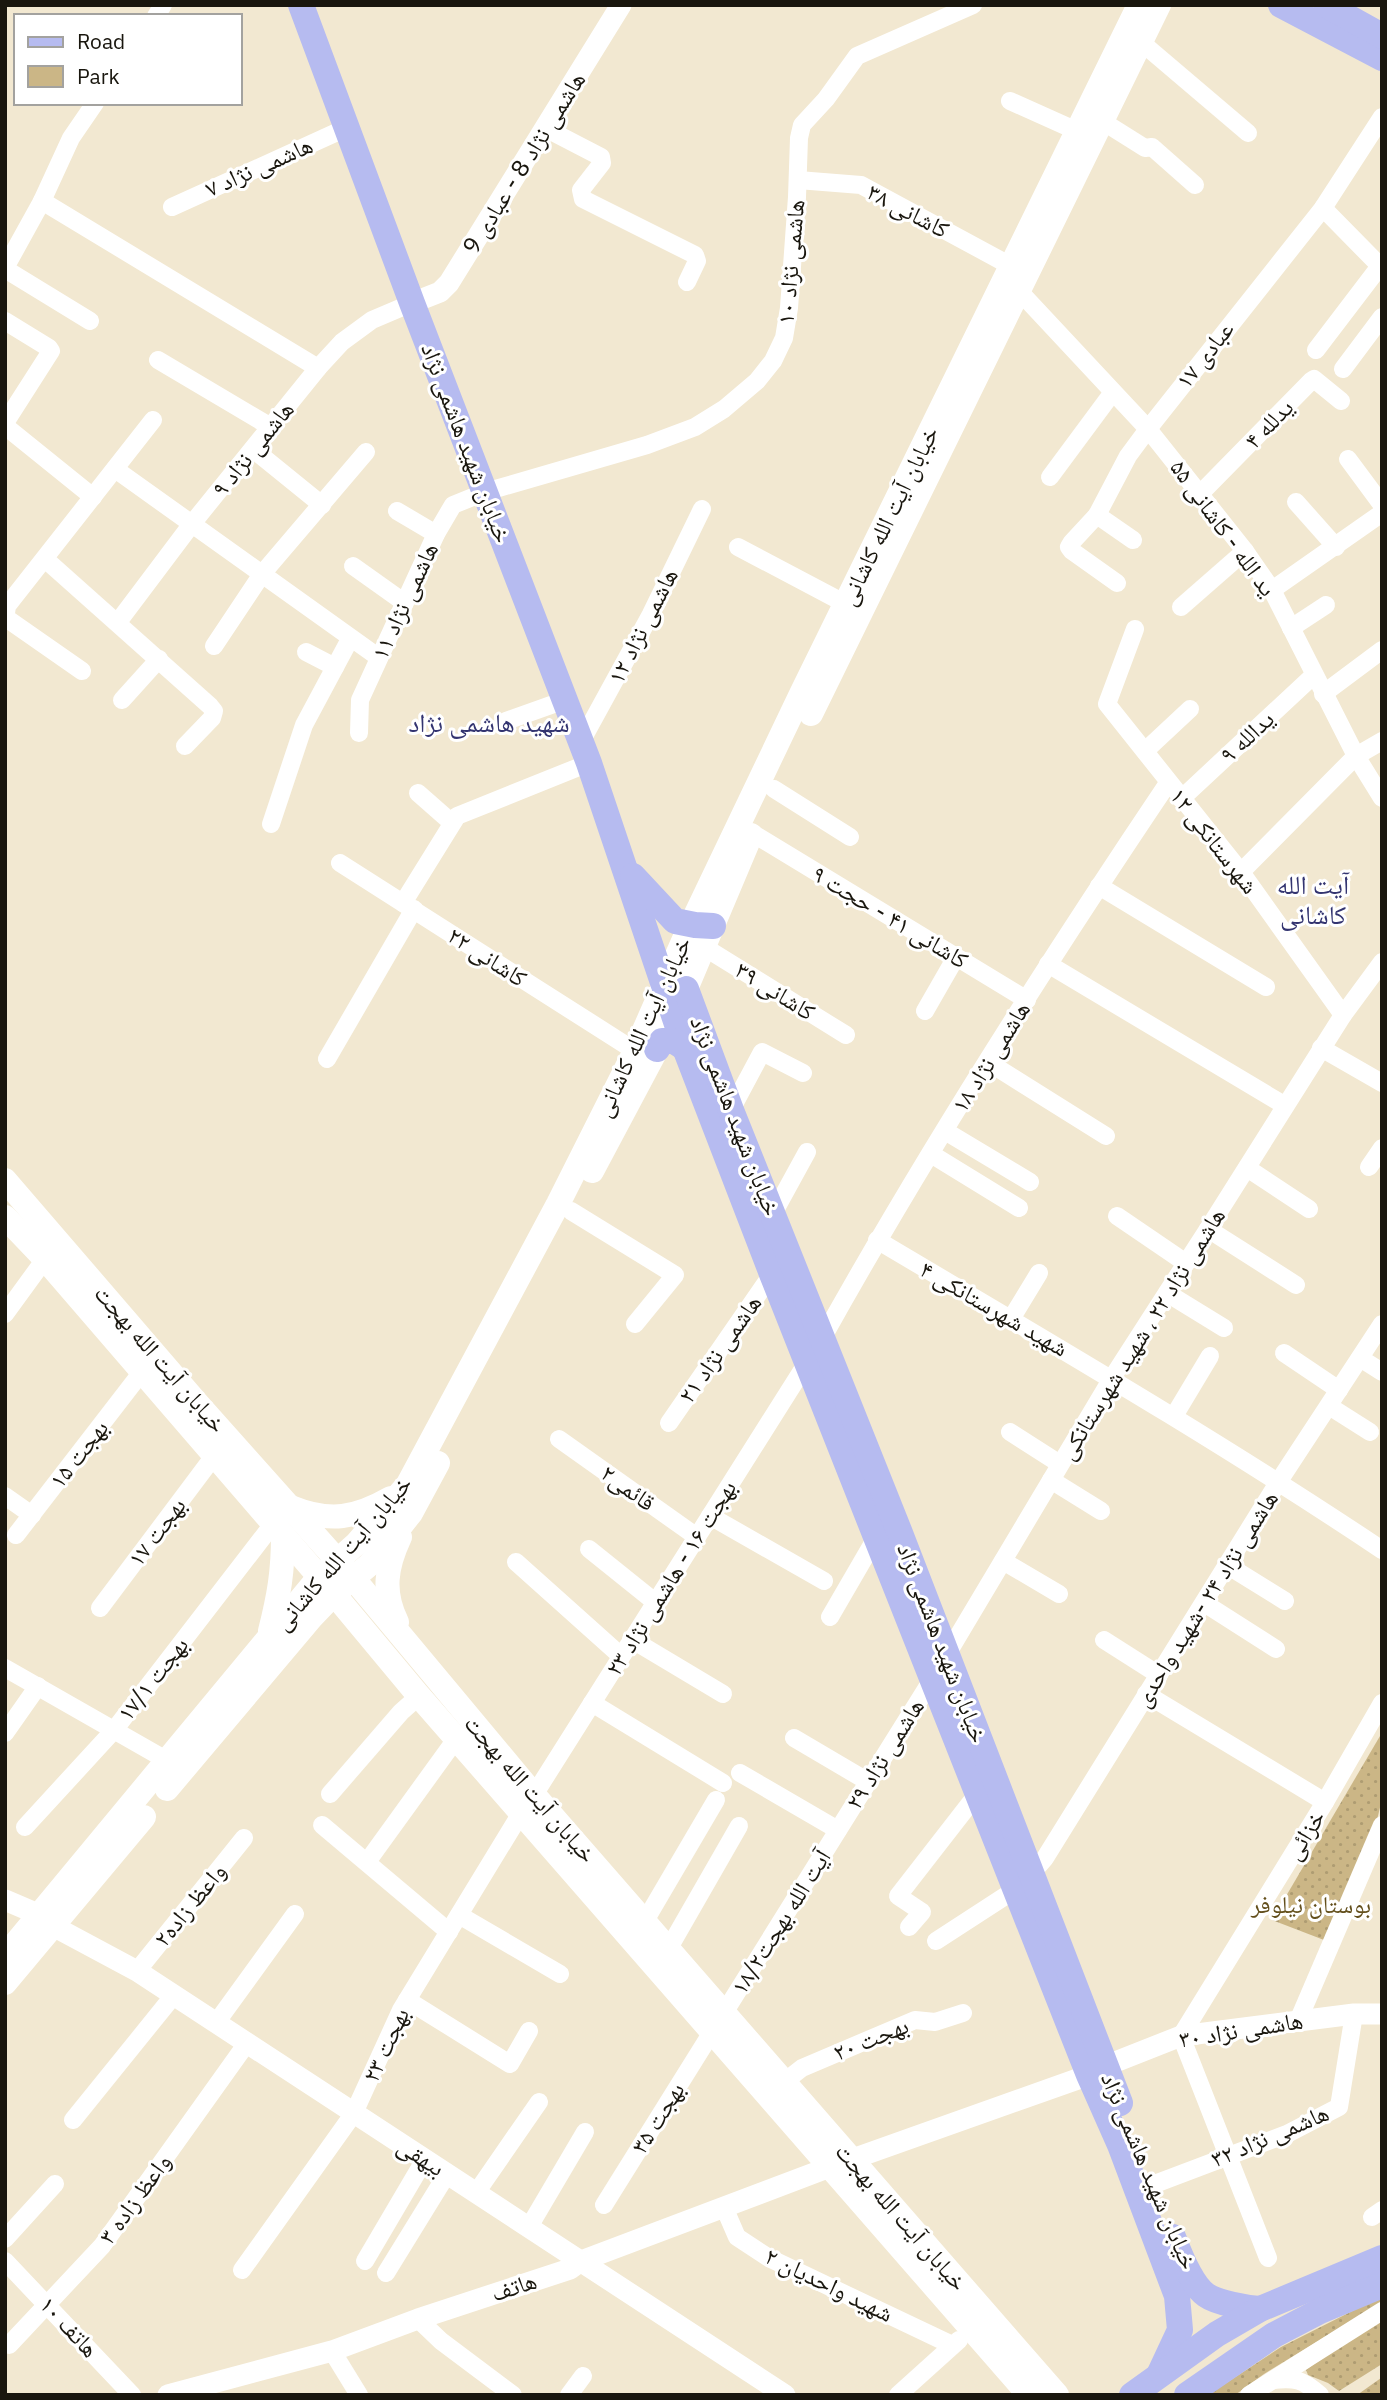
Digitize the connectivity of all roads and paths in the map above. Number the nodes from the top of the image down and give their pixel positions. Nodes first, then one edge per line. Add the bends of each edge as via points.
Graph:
1 (287, 5) edge
2 (621, 5) edge
3 (974, 5) edge
4 (1139, 5) edge
5 (1159, 5) edge
6 (1281, 5) edge
7 (1326, 5) edge
8 (306, 11) edge
9 (1382, 36) edge
10 (1141, 42) junction
11 (1382, 58) edge
12 (1010, 101) dead end
13 (94, 105) edge
14 (1382, 117) edge
15 (1102, 121) junction
16 (346, 128) junction
17 (545, 128) junction
18 (1077, 131) junction
19 (1248, 132) dead end
20 (798, 180) junction
21 (1195, 185) dead end
22 (42, 201) junction
23 (172, 207) dead end
24 (1323, 208) junction
25 (1012, 265) junction
26 (1381, 267) edge
27 (5, 269) edge
28 (687, 282) dead end
29 (1019, 291) junction
30 (412, 303) junction
31 (1382, 317) edge
32 (5, 321) edge
33 (90, 321) dead end
34 (1316, 350) dead end
35 (158, 360) dead end
36 (318, 368) junction
37 (1343, 369) dead end
38 (1113, 392) junction
39 (1341, 401) dead end
40 (153, 420) dead end
41 (5, 425) edge
42 (271, 427) junction
43 (1148, 429) junction
44 (253, 449) junction
45 (366, 452) dead end
46 (1348, 459) dead end
47 (115, 469) junction
48 (1050, 477) dead end
49 (485, 492) junction
50 (1200, 494) junction
51 (93, 497) junction
52 (1296, 502) dead end
53 (322, 505) junction
54 (1382, 505) edge
55 (702, 509) dead end
56 (397, 511) dead end
57 (1382, 513) edge
58 (1097, 515) junction
59 (191, 525) junction
60 (436, 534) junction
61 (1133, 540) dead end
62 (738, 547) dead end
63 (1336, 547) junction
64 (1245, 551) junction
65 (44, 559) junction
66 (352, 566) dead end
67 (262, 574) junction
68 (1117, 583) dead end
69 (1272, 590) junction
70 (405, 603) junction
71 (846, 604) junction
72 (1325, 606) dead end
73 (1181, 607) dead end
74 (6, 612) edge
75 (118, 622) junction
76 (1291, 628) junction
77 (1135, 629) dead end
78 (350, 639) junction
79 (214, 646) dead end
80 (1382, 650) edge
81 (306, 652) dead end
82 (379, 657) junction
83 (159, 659) junction
84 (335, 667) junction
85 (82, 671) dead end
86 (1314, 675) junction
87 (1323, 694) junction
88 (122, 700) dead end
89 (565, 700) junction
90 (1190, 709) dead end
91 (506, 721) dead end
92 (359, 733) dead end
93 (1382, 741) edge
94 (185, 746) dead end
95 (1145, 751) junction
96 (585, 752) junction
97 (1356, 757) junction
98 (1168, 783) junction
99 (774, 789) junction
100 (418, 793) dead end
101 (1382, 798) edge
102 (1181, 799) junction
103 (451, 822) junction
104 (271, 824) dead end
105 (746, 829) junction
106 (850, 837) dead end
107 (340, 863) dead end
108 (623, 863) junction
109 (1241, 872) junction
110 (1099, 886) junction
111 (408, 906) junction
112 (700, 937) junction
113 (956, 957) junction
114 (1382, 962) edge
115 (1048, 964) junction
116 (675, 987) junction
117 (1266, 987) dead end
118 (1027, 1000) junction
119 (925, 1011) dead end
120 (1343, 1015) junction
121 (675, 1016) junction
122 (846, 1035) dead end
123 (685, 1048) junction
124 (1321, 1048) junction
125 (646, 1050) junction
126 (327, 1059) dead end
127 (988, 1062) junction
128 (803, 1073) dead end
129 (1382, 1083) edge
130 (1284, 1105) junction
131 (731, 1110) junction
132 (945, 1131) junction
133 (1106, 1136) dead end
134 (1382, 1148) edge
135 (807, 1152) dead end
136 (931, 1154) junction
137 (1369, 1167) dead end
138 (1247, 1168) junction
139 (5, 1180) edge
140 (1030, 1182) dead end
141 (1019, 1208) dead end
142 (1309, 1209) dead end
143 (571, 1211) junction
144 (773, 1214) junction
145 (1116, 1216) dead end
146 (5, 1217) edge
147 (1208, 1229) junction
148 (877, 1240) junction
149 (45, 1259) junction
150 (1186, 1263) junction
151 (1039, 1273) dead end
152 (772, 1274) junction
153 (1296, 1285) dead end
154 (1167, 1293) junction
155 (5, 1314) edge
156 (1011, 1319) junction
157 (635, 1324) dead end
158 (1382, 1324) edge
159 (1224, 1328) dead end
160 (823, 1337) junction
161 (1284, 1353) dead end
162 (1210, 1356) dead end
163 (1360, 1358) junction
164 (807, 1361) junction
165 (1382, 1372) edge
166 (141, 1373) junction
167 (1112, 1378) junction
168 (1339, 1390) junction
169 (1329, 1406) junction
170 (1174, 1416) junction
171 (669, 1423) dead end
172 (1010, 1432) dead end
173 (1370, 1432) dead end
174 (559, 1439) dead end
175 (214, 1456) junction
176 (1060, 1464) junction
177 (1051, 1480) junction
178 (1279, 1481) junction
179 (408, 1484) junction
180 (5, 1496) edge
181 (1101, 1511) dead end
182 (411, 1513) junction
183 (32, 1515) junction
184 (710, 1516) junction
185 (282, 1522) junction
186 (16, 1535) dead end
187 (877, 1536) junction
188 (696, 1537) junction
189 (589, 1549) dead end
190 (1382, 1550) edge
191 (1003, 1561) junction
192 (516, 1562) dead end
193 (1227, 1565) junction
194 (336, 1578) junction
195 (824, 1580) dead end
196 (1059, 1594) dead end
197 (1285, 1601) dead end
198 (655, 1602) junction
199 (1203, 1603) junction
200 (100, 1608) dead end
201 (830, 1617) dead end
202 (631, 1639) junction
203 (267, 1640) junction
204 (1104, 1640) dead end
205 (1276, 1649) dead end
206 (412, 1650) junction
207 (946, 1655) junction
208 (621, 1656) junction
209 (5, 1668) edge
210 (1158, 1675) junction
211 (933, 1678) junction
212 (38, 1686) junction
213 (1146, 1694) junction
214 (723, 1695) dead end
215 (419, 1696) junction
216 (592, 1703) junction
217 (1382, 1703) edge
218 (115, 1729) junction
219 (5, 1733) edge
220 (456, 1738) junction
221 (794, 1738) dead end
222 (168, 1761) junction
223 (740, 1773) dead end
224 (867, 1782) junction
225 (978, 1793) junction
226 (330, 1794) dead end
227 (1325, 1802) junction
228 (528, 1804) junction
229 (322, 1825) dead end
230 (1382, 1825) edge
231 (739, 1826) dead end
232 (25, 1827) dead end
233 (838, 1830) junction
234 (244, 1838) dead end
235 (367, 1862) junction
236 (1024, 1881) junction
237 (5, 1900) edge
238 (295, 1914) dead end
239 (459, 1915) junction
240 (46, 1921) junction
241 (645, 1921) junction
242 (909, 1927) dead end
243 (449, 1933) junction
244 (936, 1941) dead end
245 (669, 1948) junction
246 (5, 1956) edge
247 (137, 1971) junction
248 (560, 1974) dead end
249 (5, 1983) edge
250 (174, 1995) junction
251 (407, 2000) junction
252 (963, 2013) dead end
253 (1373, 2017) edge
254 (1298, 2021) junction
255 (718, 2022) junction
256 (216, 2023) junction
257 (529, 2031) dead end
258 (1181, 2036) junction
259 (247, 2043) junction
260 (1097, 2071) junction
261 (784, 2082) junction
262 (539, 2102) dead end
263 (354, 2113) junction
264 (73, 2120) dead end
265 (585, 2132) dead end
266 (1227, 2155) junction
267 (425, 2159) junction
268 (841, 2163) junction
269 (447, 2174) junction
270 (55, 2184) dead end
271 (1152, 2185) junction
272 (476, 2193) junction
273 (604, 2205) dead end
274 (724, 2207) junction
275 (529, 2227) junction
276 (5, 2239) edge
277 (1268, 2258) dead end
278 (1382, 2258) edge
279 (5, 2261) edge
280 (365, 2261) dead end
281 (580, 2261) junction
282 (242, 2270) dead end
283 (386, 2273) dead end
284 (1382, 2286) edge
285 (1187, 2290) junction
286 (48, 2304) junction
287 (1260, 2309) junction
288 (1382, 2311) edge
289 (418, 2319) junction
290 (974, 2331) junction
291 (9, 2345) dead end
292 (952, 2345) junction
293 (332, 2350) junction
294 (1159, 2375) junction
295 (583, 2376) dead end
296 (1273, 2380) junction
297 (132, 2395) edge
298 (168, 2395) edge
299 (359, 2395) edge
300 (513, 2395) edge
301 (569, 2395) edge
302 (785, 2395) edge
303 (898, 2395) edge
304 (1029, 2395) edge
305 (1057, 2395) edge
306 (1132, 2395) edge
307 (1187, 2395) edge
308 (1250, 2395) edge
309 (1320, 2395) edge

1 - 8 main road
2 - 17 street, هاشمی نژاد 8 - عبادی 9
3 - 20 street, هاشمی نژاد ۱۰ via 857,56 802,125
4 - 18 main road, خیابان آیت الله کاشانی
5 - 10 main road, خیابان آیت الله کاشانی
6 - 11 main road
7 - 9 main road
8 - 16 main road, خیابان شهید هاشمی نژاد
10 - 15 main road, خیابان آیت الله کاشانی
10 - 19 street
12 - 18 street
13 - 22 street via 71,138
14 - 24 street, عبادی ۱۷
15 - 21 street via 1146,148 1152,147
15 - 29 main road, خیابان آیت الله کاشانی
16 - 23 street, هاشمی نژاد ۷
16 - 30 main road, خیابان شهید هاشمی نژاد
17 - 28 street via 601,157 602,163 581,190 583,199 695,255 697,261
17 - 30 street, هاشمی نژاد 8 - عبادی 9 via 449,283 440,292
18 - 25 main road, خیابان آیت الله کاشانی
20 - 25 street, کاشانی ۳۸ via 861,185
20 - 49 street, هاشمی نژاد ۱۰ via 784,338 757,381 695,427
22 - 27 street
22 - 36 street
24 - 26 street
24 - 43 street, عبادی ۱۷
25 - 71 main road, خیابان آیت الله کاشانی
26 - 34 street
27 - 33 street
29 - 38 street, ید الله - کاشانی ۵۵
29 - 99 main road, خیابان آیت الله کاشانی
30 - 36 street, هاشمی نژاد ۹ via 372,320
30 - 49 main road, خیابان شهید هاشمی نژاد
31 - 37 street
32 - 41 street via 51,351
35 - 42 street
36 - 42 street, هاشمی نژاد ۹
38 - 43 street, ید الله - کاشانی ۵۵
38 - 48 street
39 - 50 street, یدلله ۴ via 1314,379
40 - 47 street
41 - 51 street
42 - 44 street, هاشمی نژاد ۹
43 - 50 street, ید الله - کاشانی ۵۵
43 - 58 street, عبادی ۱۷
44 - 53 street
44 - 59 street, هاشمی نژاد ۹
45 - 53 street
46 - 54 street
47 - 51 street
47 - 59 street
49 - 60 street, هاشمی نژاد ۱۱ via 453,505
49 - 89 main road, خیابان شهید هاشمی نژاد
50 - 64 street, ید الله - کاشانی ۵۵
51 - 65 street
52 - 63 street
53 - 67 street
55 - 96 street, هاشمی نژاد ۱۲
56 - 60 street
57 - 63 street
58 - 61 street
58 - 68 street, عبادی ۱۷ via 1069,547
59 - 67 street
59 - 75 street, هاشمی نژاد ۹
60 - 70 street, هاشمی نژاد ۱۱
62 - 71 street
63 - 69 street
64 - 69 street, ید الله - کاشانی ۵۵
64 - 73 street
65 - 74 street
65 - 75 street
66 - 70 street
67 - 78 street
67 - 79 street
69 - 76 street, ید الله - کاشانی ۵۵
70 - 82 street, هاشمی نژاد ۱۱
71 - 105 main road, خیابان آیت الله کاشانی
72 - 76 street
74 - 85 street
75 - 83 street
76 - 86 street, ید الله - کاشانی ۵۵
77 - 95 street, شهرستانکی ۱۲ via 1107,705
78 - 82 street
78 - 84 street
80 - 87 street
81 - 84 street
82 - 92 street, هاشمی نژاد ۱۱ via 360,700
83 - 88 street
83 - 94 street via 214,711
84 - 104 street via 304,725
86 - 87 street, ید الله - کاشانی ۵۵
86 - 102 street, یدالله ۹
87 - 97 street, ید الله - کاشانی ۵۵
89 - 91 street
89 - 96 main road, خیابان شهید هاشمی نژاد
90 - 95 street
93 - 97 street
95 - 98 street, شهرستانکی ۱۲
96 - 103 street via 464,811
96 - 108 main road, خیابان شهید هاشمی نژاد
97 - 101 street, ید الله - کاشانی ۵۵
97 - 109 street
98 - 102 street, شهرستانکی ۱۲
98 - 110 street, هاشمی نژاد ۱۸
99 - 105 main road, خیابان آیت الله کاشانی
99 - 106 street
100 - 103 street
102 - 109 street, شهرستانکی ۱۲
103 - 111 street
105 - 112 main road, خیابان آیت الله کاشانی
105 - 113 street, کاشانی ۴۱ - حجت ۹
107 - 111 street, کاشانی ۲۲
108 - 112 main road via 662,909 675,920 695,926
108 - 116 main road
109 - 120 street, شهرستانکی ۱۲
110 - 115 street, هاشمی نژاد ۱۸
110 - 117 street
111 - 125 street, کاشانی ۲۲
111 - 126 street
112 - 116 main road, خیابان آیت الله کاشانی
112 - 122 street, کاشانی ۳۹
113 - 118 street, کاشانی ۴۱ - حجت ۹
113 - 119 street
114 - 120 street, هاشمی نژاد ۲۲ ، شهید شهرستانکی
115 - 118 street, هاشمی نژاد ۱۸
115 - 130 street
116 - 121 main road
116 - 125 main road, خیابان آیت الله کاشانی
116 - 131 main road, خیابان شهید هاشمی نژاد
118 - 127 street, هاشمی نژاد ۱۸
120 - 124 street, هاشمی نژاد ۲۲ ، شهید شهرستانکی
121 - 123 main road, خیابان شهید هاشمی نژاد
121 - 125 main road, خیابان آیت الله کاشانی
123 - 125 main road via 667,1040
123 - 152 main road, خیابان شهید هاشمی نژاد
124 - 129 street
124 - 130 street, هاشمی نژاد ۲۲ ، شهید شهرستانکی
125 - 143 main road, خیابان آیت الله کاشانی
125 - 179 main road, خیابان آیت الله کاشانی
127 - 132 street, هاشمی نژاد ۱۸
127 - 133 street
128 - 131 street via 762,1052
130 - 138 street, هاشمی نژاد ۲۲ ، شهید شهرستانکی
131 - 144 main road, خیابان شهید هاشمی نژاد
132 - 136 street, هاشمی نژاد ۱۸
132 - 140 street
134 - 137 street
135 - 144 street
136 - 141 street
136 - 148 street, هاشمی نژاد ۱۸
138 - 142 street
138 - 147 street, هاشمی نژاد ۲۲ ، شهید شهرستانکی
139 - 185 main road, خیابان آیت الله بهجت via 197,1403
143 - 157 street via 675,1275
143 - 182 main road, خیابان آیت الله کاشانی
144 - 160 main road, خیابان شهید هاشمی نژاد
145 - 150 street
146 - 149 main road, خیابان آیت الله بهجت
147 - 150 street, هاشمی نژاد ۲۲ ، شهید شهرستانکی
147 - 153 street
148 - 156 street, شهید شهرستانکی ۴
148 - 160 street, هاشمی نژاد ۱۸
149 - 155 street
149 - 166 main road, خیابان آیت الله بهجت
150 - 154 street, هاشمی نژاد ۲۲ ، شهید شهرستانکی
151 - 156 street
152 - 164 main road, خیابان شهید هاشمی نژاد
152 - 171 street, هاشمی نژاد ۲۱
154 - 159 street
154 - 167 street, هاشمی نژاد ۲۲ ، شهید شهرستانکی
156 - 167 street, شهید شهرستانکی ۴
158 - 163 street, هاشمی نژاد ۲۴ -شهید واحدی
160 - 207 main road, خیابان شهید هاشمی نژاد
161 - 168 street
162 - 170 street
163 - 165 street
163 - 168 street, هاشمی نژاد ۲۴ -شهید واحدی
164 - 184 street, بهجت ۱۶ - هاشمی نژاد ۲۳
164 - 187 main road, خیابان شهید هاشمی نژاد
166 - 175 main road, خیابان آیت الله بهجت
166 - 183 street, بهجت ۱۵
167 - 170 street, شهید شهرستانکی ۴
167 - 176 street, هاشمی نژاد ۲۲ ، شهید شهرستانکی
168 - 169 street, هاشمی نژاد ۲۴ -شهید واحدی
169 - 173 street
169 - 178 street, هاشمی نژاد ۲۴ -شهید واحدی
170 - 178 street, شهید شهرستانکی ۴
172 - 176 street
174 - 188 street, قائمی۲
175 - 185 main road, خیابان آیت الله بهجت
175 - 200 street, بهجت ۱۷
176 - 177 street, هاشمی نژاد ۲۲ ، شهید شهرستانکی
177 - 181 street
177 - 191 street, هاشمی نژاد ۲۲ ، شهید شهرستانکی
178 - 190 street, شهید شهرستانکی ۴
178 - 193 street, هاشمی نژاد ۲۴ -شهید واحدی
179 - 185 main road via 368,1511 334,1517 308,1514
179 - 194 main road, خیابان آیت الله کاشانی via 356,1544
180 - 183 street
182 - 194 main road, خیابان آیت الله کاشانی via 369,1565
182 - 206 main road via 388,1566 386,1587 390,1609
183 - 186 street, بهجت ۱۵
184 - 188 street, بهجت ۱۶ - هاشمی نژاد ۲۳
184 - 195 street
185 - 194 main road, خیابان آیت الله بهجت
185 - 203 main road via 281,1589
185 - 218 street, بهجت ۱۷/۱
187 - 201 street
187 - 211 main road, خیابان شهید هاشمی نژاد
188 - 198 street, بهجت ۱۶ - هاشمی نژاد ۲۳
189 - 198 street
191 - 196 street
191 - 207 street, هاشمی نژاد ۲۲ ، شهید شهرستانکی
192 - 208 street
193 - 197 street
193 - 199 street, هاشمی نژاد ۲۴ -شهید واحدی
194 - 203 main road, خیابان آیت الله کاشانی
194 - 206 main road, خیابان آیت الله بهجت
194 - 215 main road, خیابان آیت الله بهجت
194 - 240 main road, خیابان آیت الله کاشانی via 310,1618
198 - 202 street, بهجت ۱۶ - هاشمی نژاد ۲۳
199 - 205 street
199 - 210 street, هاشمی نژاد ۲۴ -شهید واحدی
202 - 208 street, بهجت ۱۶ - هاشمی نژاد ۲۳
202 - 214 street
203 - 222 main road, خیابان آیت الله کاشانی
204 - 210 street
206 - 228 main road, خیابان آیت الله بهجت
207 - 211 street, هاشمی نژاد ۲۹
207 - 236 main road, خیابان شهید هاشمی نژاد
208 - 216 street, بهجت ۱۶ - هاشمی نژاد ۲۳
209 - 212 street
210 - 213 street, هاشمی نژاد ۲۴ -شهید واحدی
211 - 224 street, هاشمی نژاد ۲۹
211 - 225 main road, خیابان شهید هاشمی نژاد
212 - 218 street
212 - 219 street
213 - 227 street
213 - 236 street, هاشمی نژاد ۲۴ -شهید واحدی via 1045,1858
215 - 220 main road, خیابان آیت الله بهجت
215 - 226 street
216 - 228 street, بهجت ۱۶ - هاشمی نژاد ۲۳
216 - 241 street via 719,1791
217 - 227 street, خزائی
218 - 222 street
218 - 232 street, بهجت ۱۷/۱
220 - 228 main road, خیابان آیت الله بهجت
220 - 235 street
221 - 224 street
222 - 240 main road, خیابان آیت الله کاشانی
223 - 233 street
224 - 233 street, هاشمی نژاد ۲۹
225 - 236 main road, خیابان شهید هاشمی نژاد
225 - 242 street via 898,1896 922,1912
227 - 258 street, خزائی
228 - 239 street, بهجت ۲۳
228 - 241 main road, خیابان آیت الله بهجت
228 - 255 main road, خیابان آیت الله بهجت
229 - 235 street
230 - 254 street
231 - 245 street
233 - 255 street, آیت الله بهجت۱۸/۲
234 - 247 street, واعظ زاده۲
235 - 243 street
236 - 244 street, هاشمی نژاد ۲۴ -شهید واحدی
236 - 260 main road, خیابان شهید هاشمی نژاد
237 - 240 street, بیهقی
238 - 256 street
239 - 243 street, بهجت ۲۳
239 - 248 street
240 - 246 main road, خیابان آیت الله کاشانی
240 - 247 street, بیهقی
240 - 249 main road, خیابان آیت الله کاشانی
241 - 245 main road, خیابان آیت الله بهجت
243 - 251 street, بهجت ۲۳
245 - 255 main road, خیابان آیت الله بهجت
247 - 250 street, بیهقی
250 - 256 street, بیهقی
250 - 264 street
251 - 257 street via 510,2064
251 - 263 street, بهجت ۲۳
252 - 261 street, بهجت ۲۰ via 935,2022 915,2020 802,2068
253 - 254 street, هاشمی نژاد ۳۰
253 - 266 street, هاشمی نژاد ۳۲ via 1339,2107 1287,2134
254 - 258 street, هاشمی نژاد ۳۰
255 - 261 main road, خیابان آیت الله بهجت
255 - 268 main road, خیابان آیت الله بهجت
255 - 273 street, بهجت ۳۵
256 - 259 street, بیهقی
258 - 260 street, هاشمی نژاد ۳۰
258 - 266 street
259 - 263 street, بیهقی
259 - 286 street, واعظ زاده ۳ via 102,2246
260 - 268 street, هاشمی نژاد ۳۰
260 - 271 main road, خیابان شهید هاشمی نژاد
260 - 285 main road via 1120,2145
261 - 268 main road, خیابان آیت الله بهجت
262 - 272 street
263 - 267 street, بیهقی
263 - 282 street, بهجت ۲۳
265 - 275 street
266 - 271 street, هاشمی نژاد ۳۲
266 - 277 street
267 - 269 street, بیهقی
267 - 280 street
268 - 274 street, هاتف
268 - 290 main road, خیابان آیت الله بهجت
268 - 305 main road, خیابان آیت الله بهجت
269 - 272 street, بیهقی
269 - 283 street
270 - 276 street
271 - 285 main road, خیابان شهید هاشمی نژاد via 1184,2265
272 - 275 street, بیهقی
274 - 281 street, هاتف
274 - 292 street, شهید واحدیان ۲ via 737,2238 769,2258
275 - 281 street, بیهقی
278 - 287 main road
279 - 286 street, هاتف ۱۰
281 - 289 street, هاتف via 570,2269
281 - 302 street, بیهقی
284 - 307 main road via 1274,2335
285 - 287 main road, خیابان شهید هاشمی نژاد
285 - 294 main road via 1180,2330
286 - 291 street, واعظ زاده ۳
286 - 297 street, هاتف ۱۰
287 - 294 main road
288 - 296 street
289 - 293 street, هاتف
289 - 300 street
290 - 292 street
290 - 304 main road, خیابان آیت الله بهجت
292 - 303 street
293 - 298 street, هاتف
293 - 299 street
294 - 306 main road
295 - 301 street
296 - 308 street
296 - 309 street via 1299,2380

